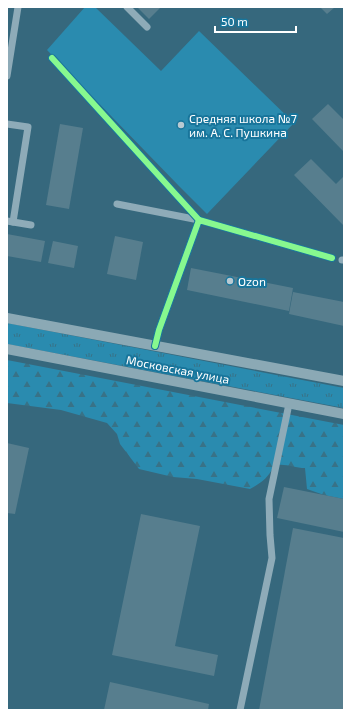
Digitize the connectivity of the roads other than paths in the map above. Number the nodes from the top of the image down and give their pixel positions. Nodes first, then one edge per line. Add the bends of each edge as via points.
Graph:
1 (18, 7) edge
2 (127, 7) edge
3 (147, 26) dead end
4 (52, 58) dead end
5 (7, 76) edge
6 (7, 124) edge
7 (116, 204) dead end
8 (199, 220) junction
9 (10, 221) edge
10 (31, 225) dead end
11 (332, 258) dead end
12 (7, 318) edge
13 (155, 346) junction
14 (7, 349) edge
15 (344, 381) edge
16 (289, 404) junction
17 (344, 414) edge
18 (240, 710) edge

1 - 5 street
2 - 3 street
4 - 8 street
6 - 9 street via 28,127
7 - 8 street
8 - 11 street
8 - 13 street
9 - 10 street
12 - 13 main road, Московская улица
13 - 15 main road, Московская улица
14 - 16 main road, Московская улица
16 - 17 main road, Московская улица
16 - 18 street via 269,499 272,558

